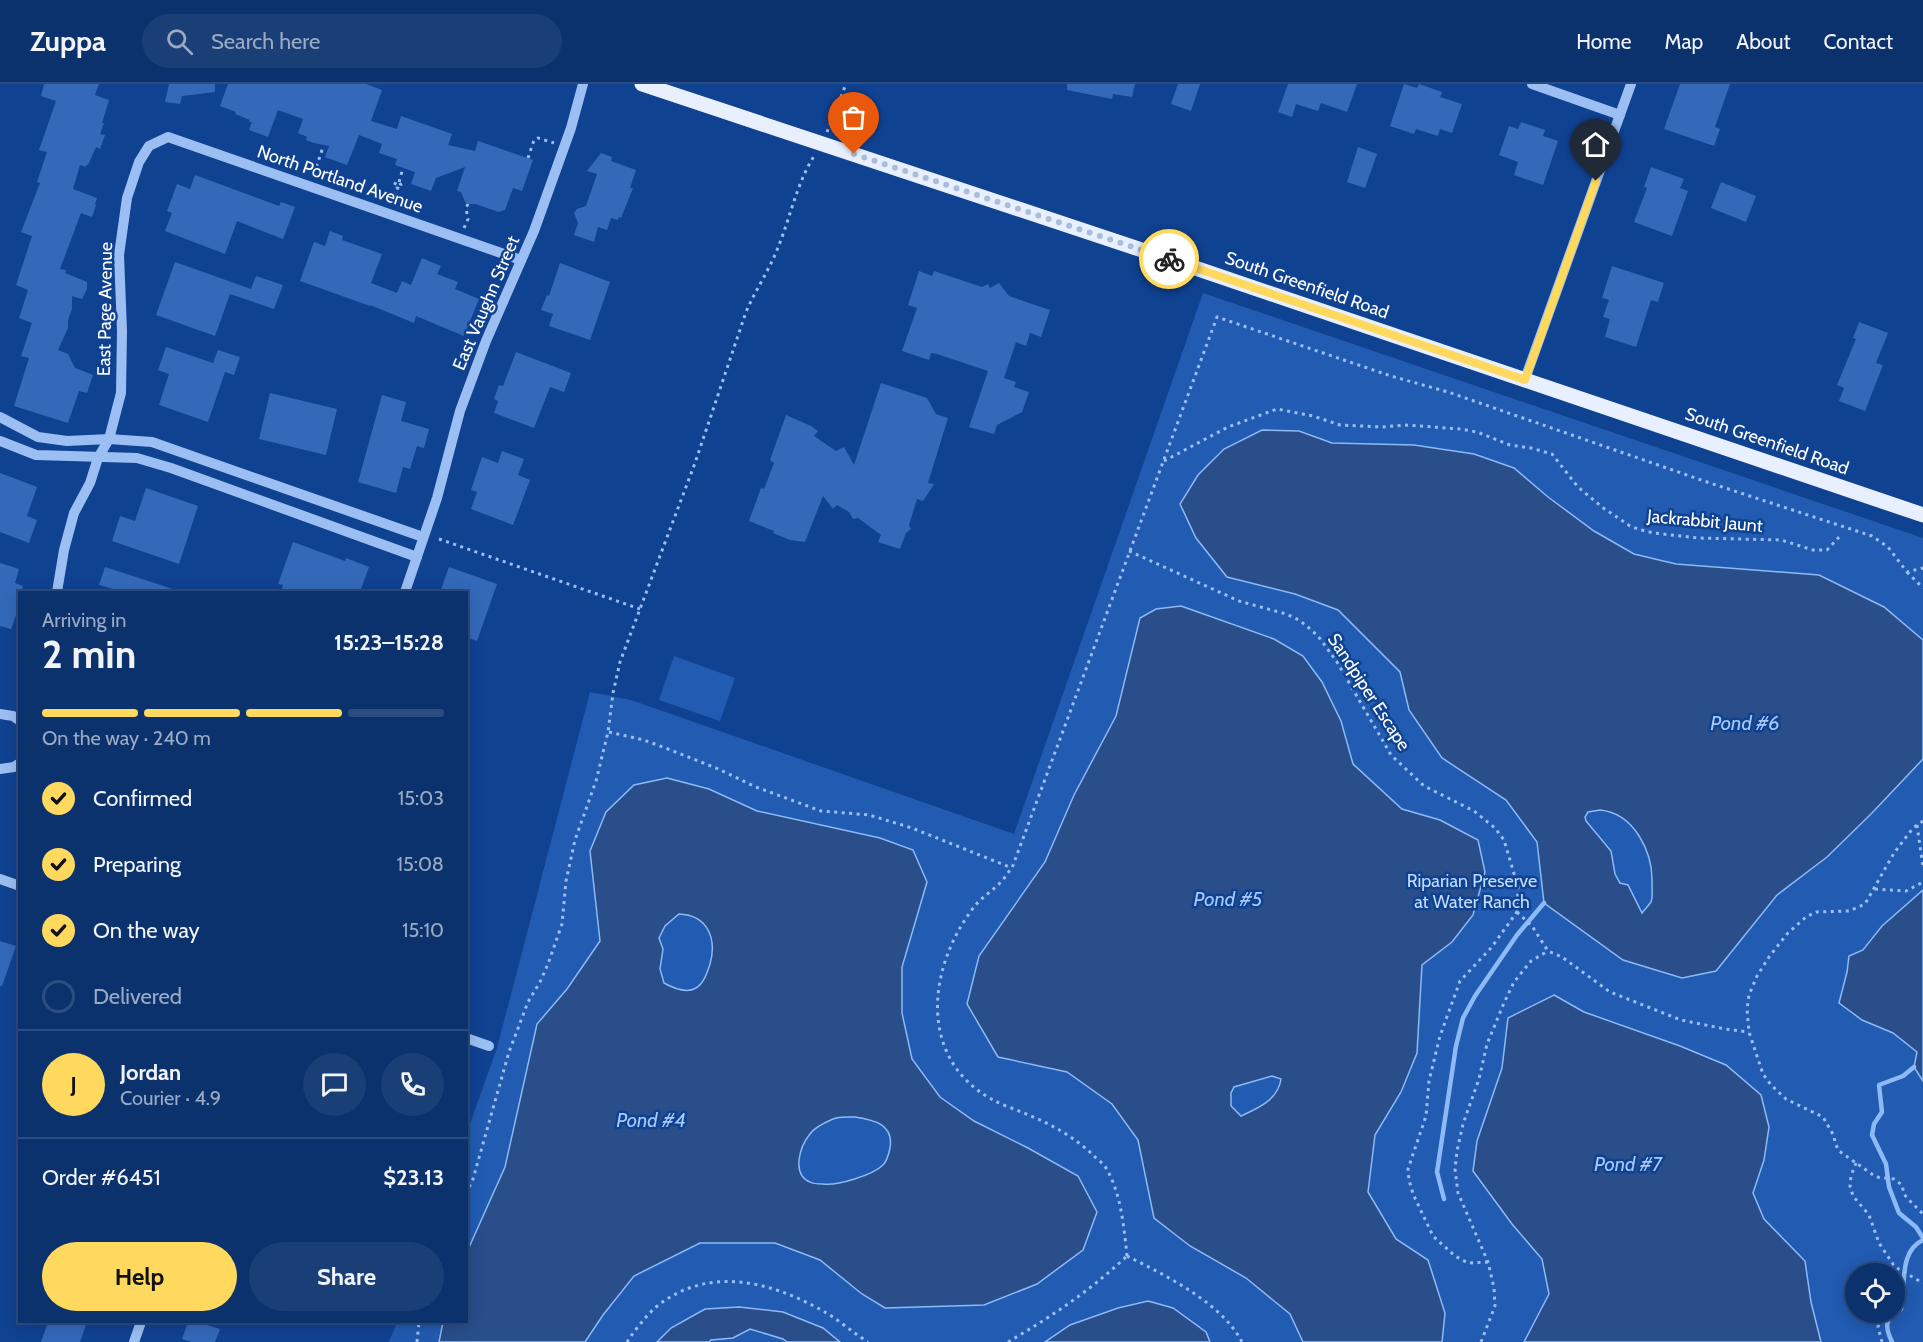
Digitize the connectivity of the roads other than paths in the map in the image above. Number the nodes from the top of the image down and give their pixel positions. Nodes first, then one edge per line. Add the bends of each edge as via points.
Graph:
1 (583, 84) edge
2 (642, 84) edge
3 (1532, 84) edge
4 (1631, 84) edge
5 (1620, 115) junction
6 (149, 146) joint
7 (521, 260) junction
8 (1525, 380) junction
9 (0, 417) edge
10 (109, 439) junction
11 (0, 441) edge
12 (98, 458) junction
13 (286, 489) junction
14 (279, 506) junction
15 (1923, 515) edge
16 (423, 537) junction
17 (417, 557) junction
18 (57, 591) edge
19 (405, 591) edge
20 (0, 714) edge
21 (18, 719) edge
22 (18, 764) edge
23 (0, 769) edge
24 (0, 879) edge
25 (18, 885) edge
26 (468, 1039) edge
27 (489, 1046) dead end
28 (141, 1323) edge
29 (134, 1342) edge

1 - 7 street, East Vaughn Street via 564,147
2 - 8 main road, South Greenfield Road
3 - 5 street
4 - 5 street
5 - 8 street
6 - 7 street, North Portland Avenue via 168,136
6 - 10 street, East Page Avenue via 127,198 119,255 121,393
7 - 16 street, East Vaughn Street via 460,411
8 - 15 main road, South Greenfield Road
9 - 10 street via 38,437 67,441
10 - 12 street, East Page Avenue
10 - 13 street via 152,442
11 - 12 street via 36,455
12 - 14 street via 137,458
12 - 18 street, East Page Avenue via 74,513
13 - 14 street
13 - 16 street
14 - 17 street
16 - 17 street, East Vaughn Street
17 - 19 street, East Vaughn Street
20 - 21 street
22 - 23 street
24 - 25 street
26 - 27 street
28 - 29 street

